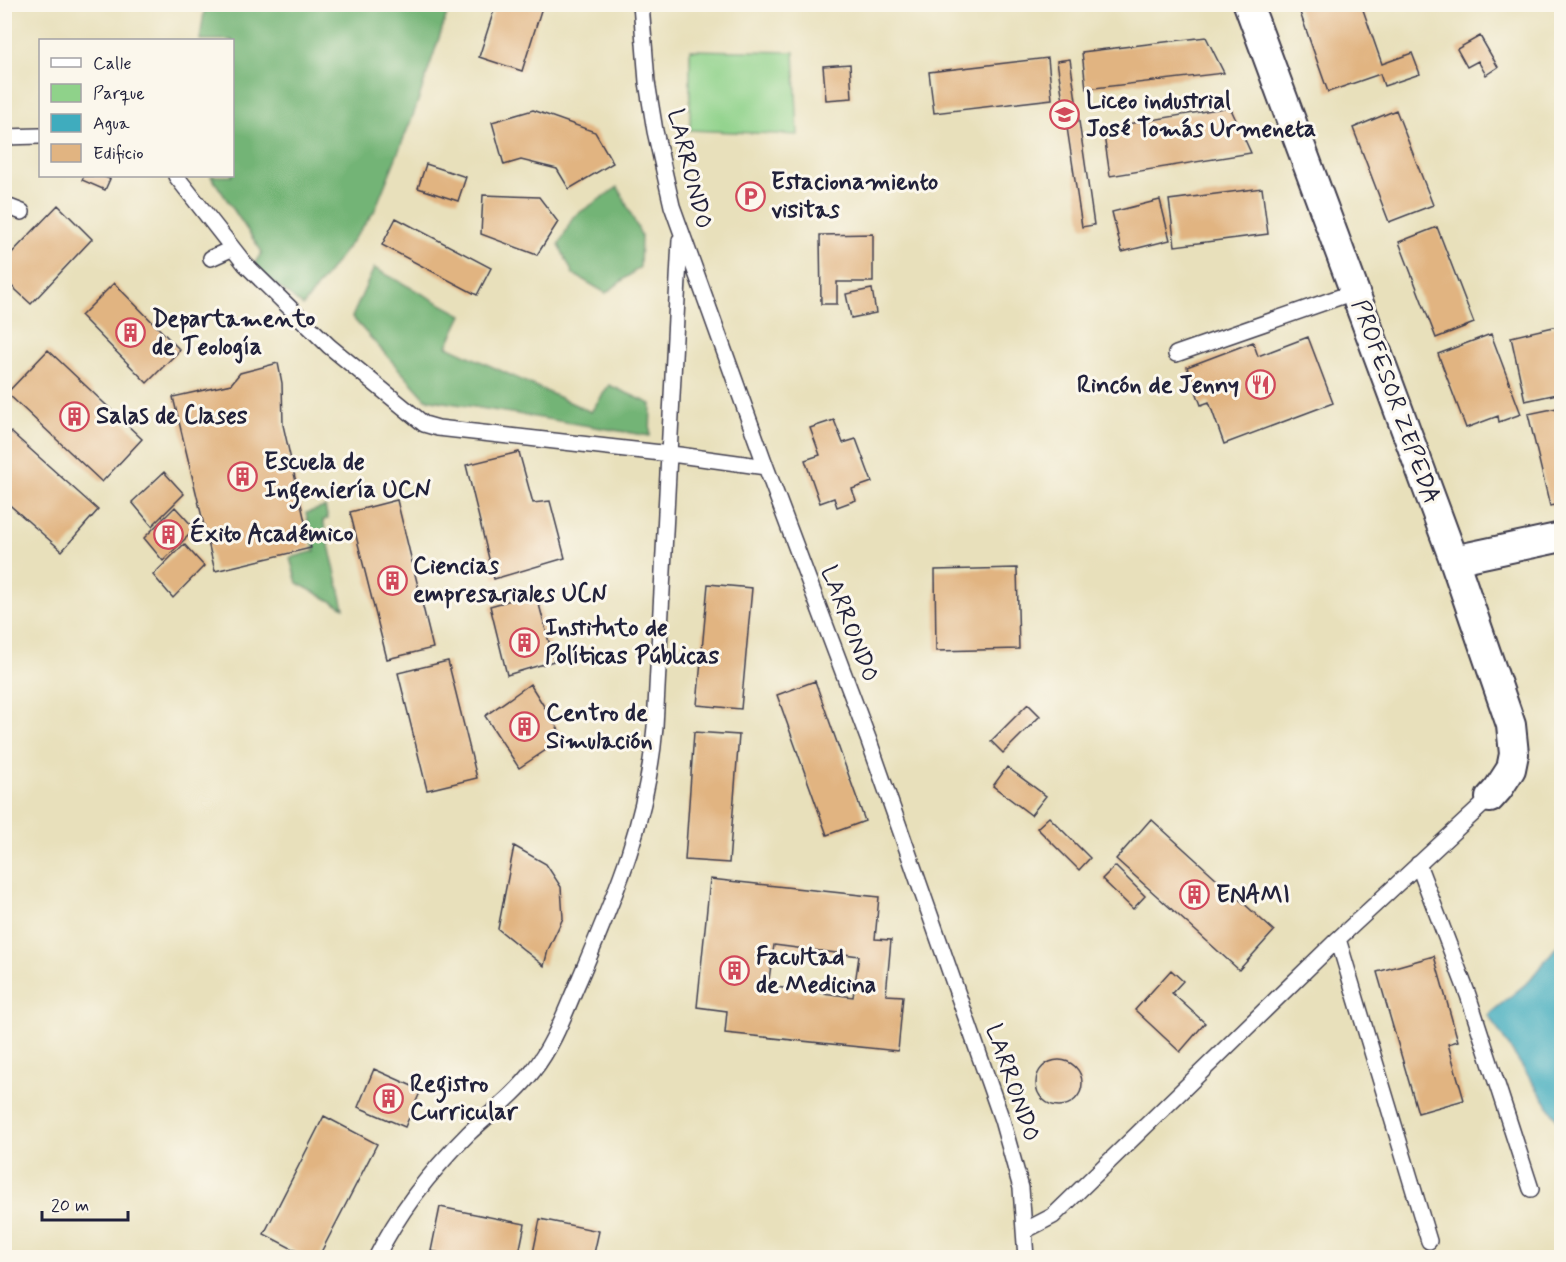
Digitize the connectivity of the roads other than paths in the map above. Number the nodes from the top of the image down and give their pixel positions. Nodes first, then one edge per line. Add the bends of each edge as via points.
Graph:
1 (640, 4) edge
2 (1248, 4) edge
3 (39, 136) edge
4 (4, 137) edge
5 (177, 177) edge
6 (4, 205) edge
7 (22, 212) dead end
8 (681, 232) junction
9 (231, 249) junction
10 (211, 258) dead end
11 (1354, 292) junction
12 (1176, 354) dead end
13 (669, 453) junction
14 (766, 467) junction
15 (1562, 537) edge
16 (1454, 560) junction
17 (1490, 798) joint
18 (1418, 864) junction
19 (1338, 939) junction
20 (1531, 1189) dead end
21 (1026, 1230) junction
22 (1429, 1241) dead end
23 (376, 1257) edge
24 (1026, 1257) edge

1 - 8 lane, LARRONDO via 655,131
2 - 11 street, PROFESOR ZEPEDA
3 - 4 lane
5 - 9 lane
6 - 7 lane
8 - 13 lane
8 - 14 lane, LARRONDO
9 - 10 lane
9 - 13 lane via 329,346 424,424
11 - 12 lane
11 - 16 street, PROFESOR ZEPEDA
13 - 14 lane
13 - 23 lane via 652,757 642,817 629,860 546,1052 516,1091 468,1134 416,1192
14 - 21 lane, LARRONDO via 869,741 1002,1120 1022,1188
15 - 16 street
16 - 17 street, PROFESOR ZEPEDA via 1514,739 1511,769
17 - 18 lane
18 - 19 lane
18 - 20 lane via 1468,995
19 - 21 lane via 1053,1216
19 - 22 lane
21 - 24 lane, LARRONDO

